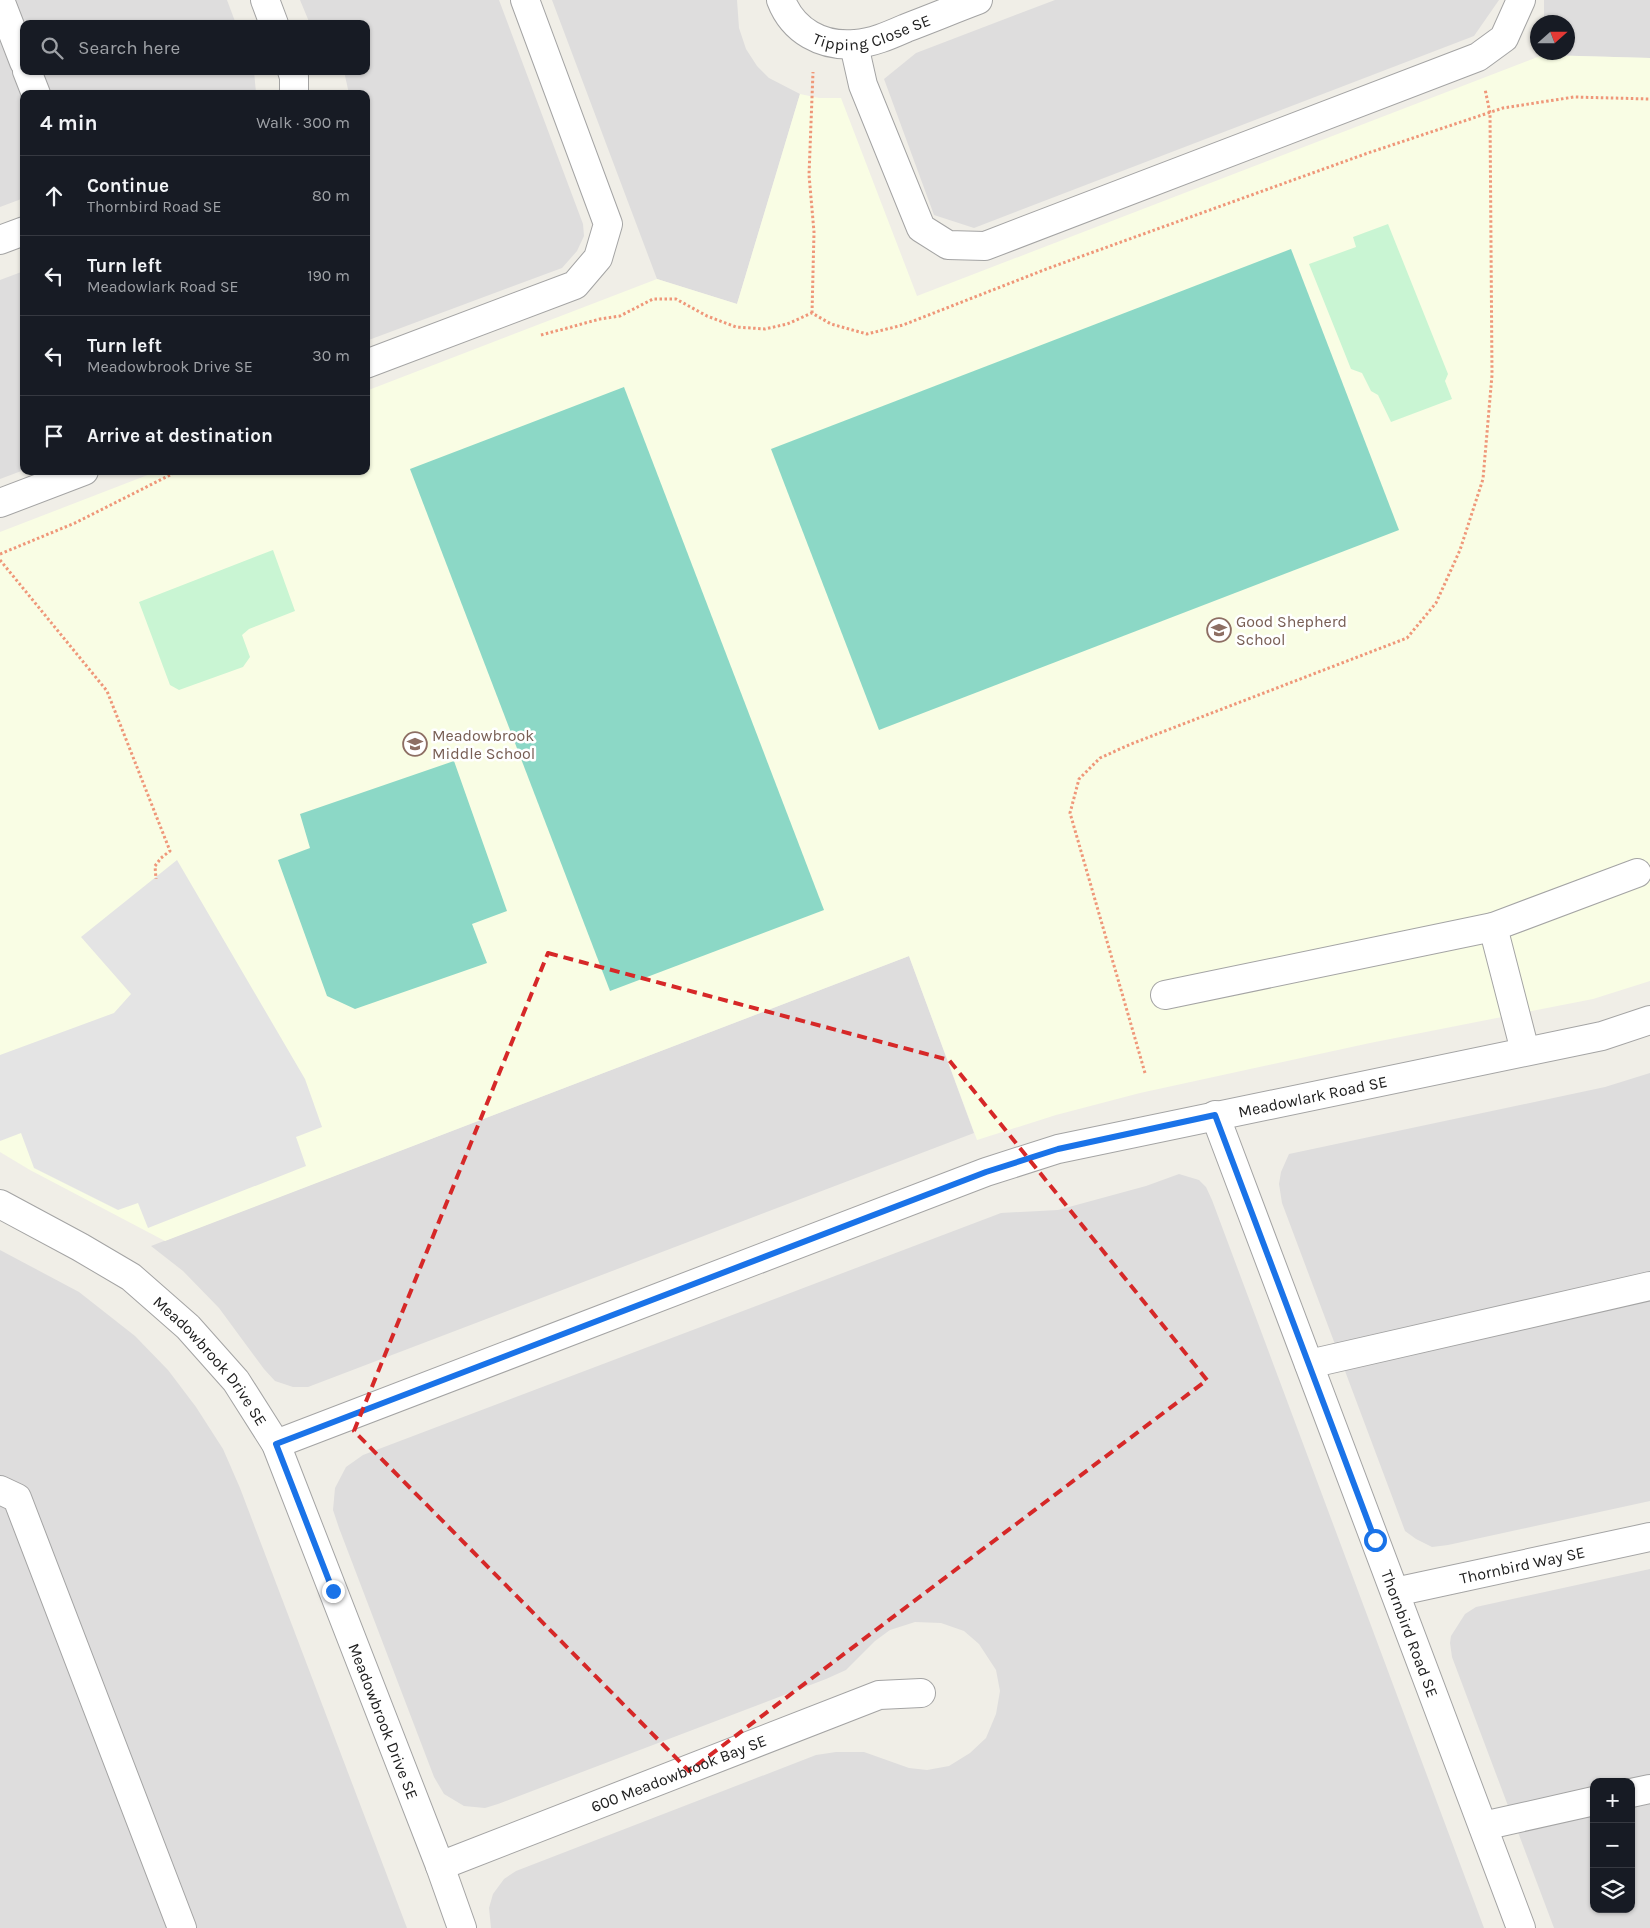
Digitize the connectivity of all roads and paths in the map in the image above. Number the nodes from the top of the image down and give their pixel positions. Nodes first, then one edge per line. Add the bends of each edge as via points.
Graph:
1 (0, 0) edge
2 (265, 0) edge
3 (525, 0) edge
4 (781, 0) edge
5 (978, 0) edge
6 (1521, 0) edge
7 (272, 20) edge
8 (814, 38) junction
9 (854, 44) junction
10 (20, 52) edge
11 (1478, 57) junction
12 (29, 75) edge
13 (293, 75) edge
14 (34, 90) edge
15 (294, 90) edge
16 (20, 232) edge
17 (0, 240) edge
18 (812, 314) dead end
19 (370, 363) edge
20 (74, 475) edge
21 (163, 475) edge
22 (0, 503) edge
23 (0, 554) edge
24 (0, 560) edge
25 (1637, 873) dead end
26 (156, 879) dead end
27 (1494, 927) junction
28 (1164, 995) dead end
29 (1650, 1020) edge
30 (1525, 1051) junction
31 (1145, 1072) dead end
32 (1215, 1115) junction
33 (0, 1204) edge
34 (1650, 1286) edge
35 (1309, 1364) junction
36 (276, 1444) junction
37 (0, 1490) edge
38 (1650, 1537) edge
39 (1395, 1592) junction
40 (921, 1693) dead end
41 (1650, 1789) edge
42 (1635, 1792) edge
43 (1590, 1802) edge
44 (1483, 1826) junction
45 (440, 1866) junction
46 (182, 1928) edge
47 (462, 1928) edge
48 (1521, 1928) edge

1 - 10 street
2 - 7 street
3 - 19 street via 608,224 598,258 575,286
4 - 8 street, Tipping Close SE via 786,12
5 - 9 street, Tipping Close SE via 878,39
6 - 11 street via 1504,38
8 - 9 street, Tipping Close SE
8 - 18 path via 809,175 814,232
9 - 11 street via 863,85 921,228 948,245 985,246
11 - 31 path via 1490,113 1492,375 1483,479 1460,550 1436,603 1407,638 1131,744 1100,758 1079,780 1070,812
12 - 14 street
13 - 15 street
16 - 17 street
20 - 22 street
21 - 23 path via 75,523
24 - 26 path via 107,691 170,851 155,866
25 - 27 street
27 - 28 street
27 - 30 street
29 - 30 street, Meadowlark Road SE via 1602,1036
30 - 32 street, Meadowlark Road SE
32 - 35 street, Thornbird Road SE
32 - 36 street, Meadowlark Road SE via 1058,1149 986,1172
33 - 36 street, Meadowbrook Drive SE via 131,1277 188,1327 236,1381
34 - 35 street
35 - 39 street, Thornbird Road SE
36 - 45 street, Meadowbrook Drive SE
37 - 46 street via 17,1498
38 - 39 street, Thornbird Way SE
39 - 44 street, Thornbird Road SE
40 - 45 street, 600 Meadowbrook Bay SE via 878,1695
41 - 42 street
43 - 44 street
44 - 48 street, Thornbird Road SE
45 - 47 street, Meadowbrook Drive SE

